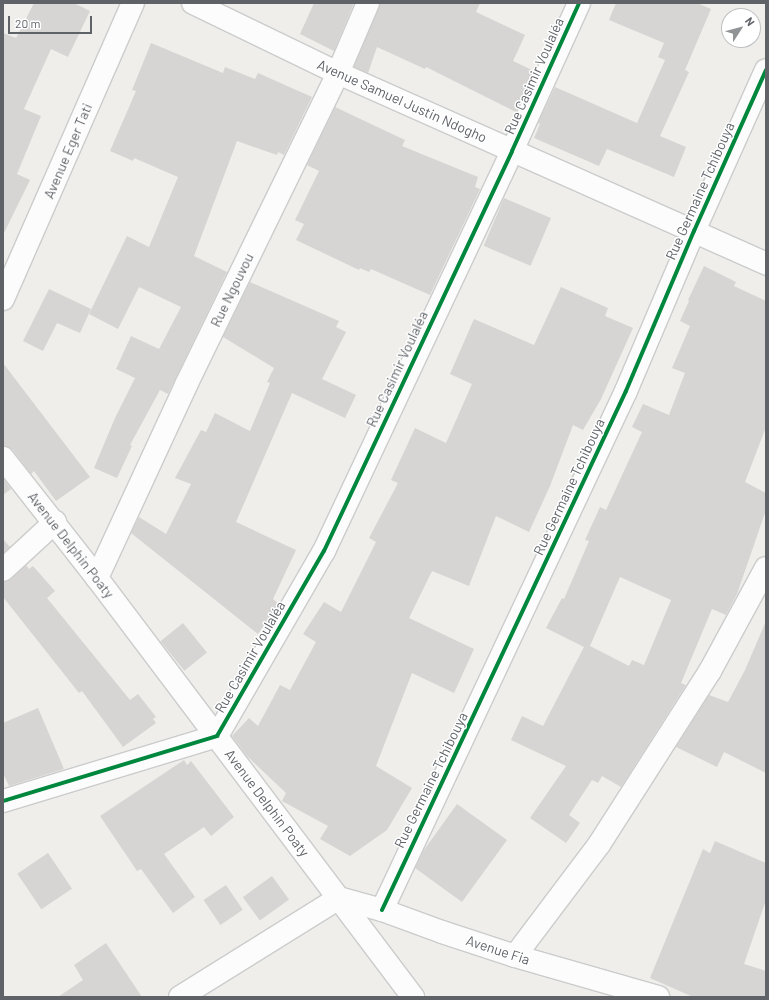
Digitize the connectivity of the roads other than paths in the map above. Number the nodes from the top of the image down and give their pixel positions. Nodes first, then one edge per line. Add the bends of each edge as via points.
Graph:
1 (133, 3) edge
2 (193, 3) edge
3 (368, 3) edge
4 (579, 3) edge
5 (766, 70) edge
6 (338, 73) junction
7 (512, 150) junction
8 (694, 231) junction
9 (766, 264) edge
10 (3, 299) edge
11 (3, 458) edge
12 (55, 522) junction
13 (766, 568) edge
14 (3, 570) edge
15 (97, 578) junction
16 (217, 736) junction
17 (3, 801) edge
18 (339, 898) junction
19 (382, 910) junction
20 (515, 956) junction
21 (180, 997) edge
22 (413, 997) edge
23 (658, 997) edge

1 - 10 street, Avenue Eger Tati
2 - 6 street, Avenue Samuel Justin Ndogho
3 - 6 street, Rue Ngouvou
4 - 7 street, Rue Casimir Voulaléa
5 - 8 street, Rue Germaine Tchibouya
6 - 7 street, Avenue Samuel Justin Ndogho
6 - 15 street, Rue Ngouvou via 186,385
7 - 8 street, Avenue Samuel Justin Ndogho
7 - 16 street, Rue Casimir Voulaléa via 324,551
8 - 9 street, Avenue Samuel Justin Ndogho
8 - 19 street, Rue Germaine Tchibouya via 626,391
11 - 12 street, Avenue Delphin Poaty
12 - 14 street
12 - 15 street, Avenue Delphin Poaty
13 - 20 street via 710,671 600,843
15 - 16 street, Avenue Delphin Poaty
16 - 17 street
16 - 18 street, Avenue Delphin Poaty
18 - 19 street, Avenue Fia
18 - 21 street
18 - 22 street, Avenue Delphin Poaty
19 - 20 street, Avenue Fia
20 - 23 street, Avenue Fia

